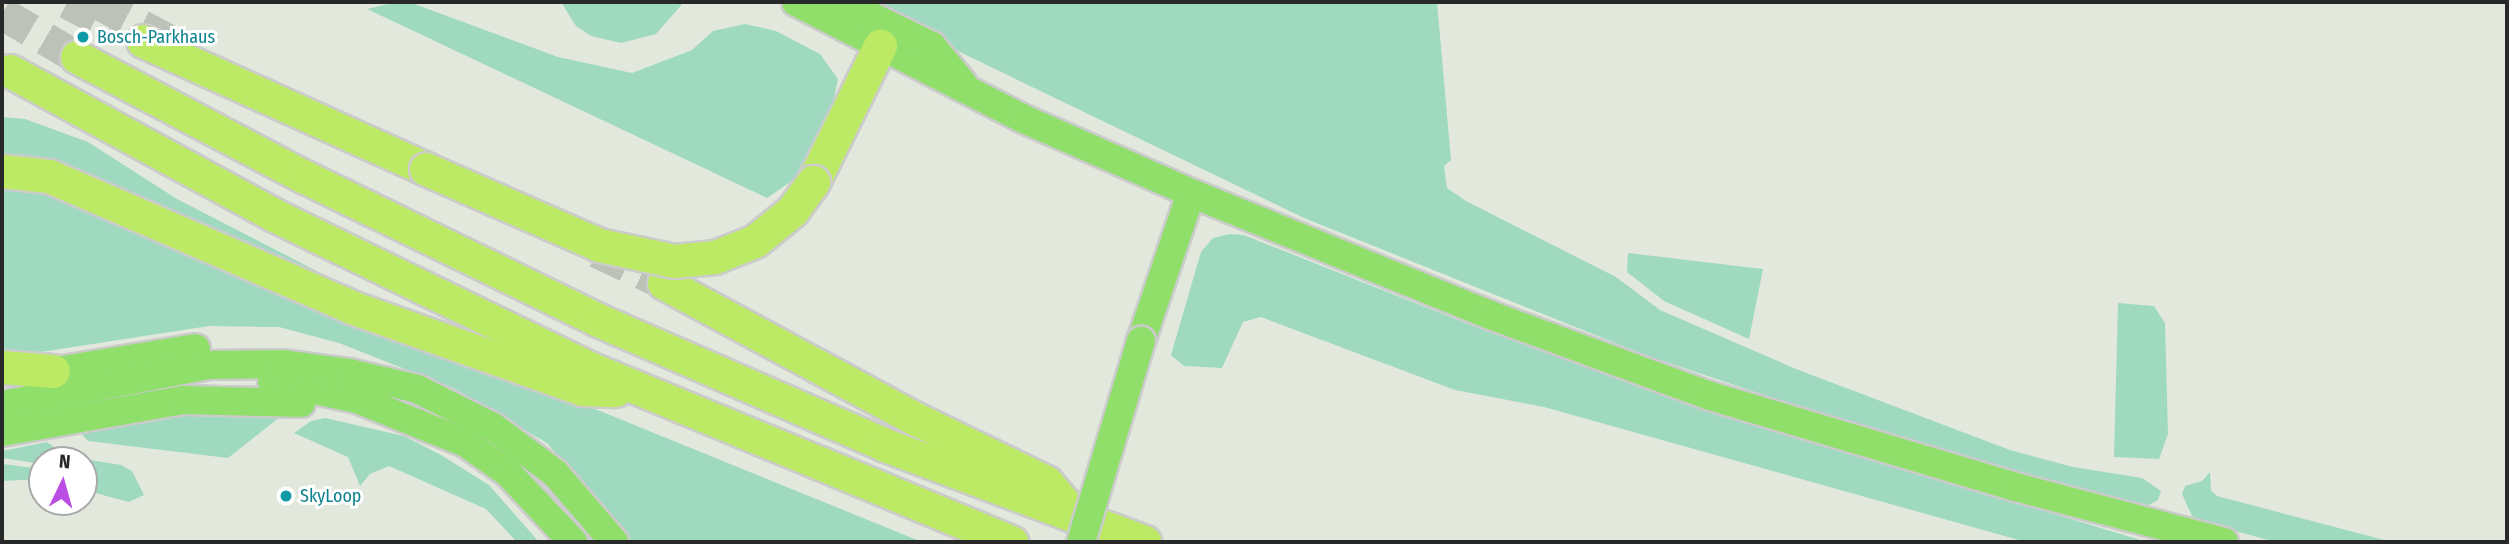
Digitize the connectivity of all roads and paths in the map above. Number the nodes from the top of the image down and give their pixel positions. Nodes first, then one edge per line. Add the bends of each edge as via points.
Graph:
1 (796, 2) edge
2 (842, 2) edge
3 (142, 41) tunnel mouth
4 (880, 46) junction
5 (77, 57) tunnel mouth
6 (9, 71) dead end
7 (969, 91) junction
8 (2, 171) edge
9 (1191, 193) junction
10 (664, 284) tunnel mouth
11 (2, 367) edge
12 (53, 371) junction
13 (2, 381) edge
14 (119, 383) junction
15 (417, 390) junction
16 (641, 390) junction
17 (2, 405) edge
18 (424, 424) junction
19 (2, 432) edge
20 (1079, 530) edge
21 (573, 542) edge
22 (614, 542) edge
23 (1012, 542) edge
24 (1144, 542) edge
25 (2224, 542) edge

1 - 4 main road
2 - 7 main road via 932,46
3 - 4 highway, bridge via 598,245 674,261 715,257 755,241 792,211 813,182
4 - 7 main road
5 - 20 highway via 304,177 598,320
6 - 16 highway via 274,215
7 - 9 main road
8 - 16 highway via 49,176 307,290 582,389
9 - 20 main road, bridge
9 - 25 main road via 1490,316 1707,395
10 - 20 highway via 916,419 1046,482
11 - 12 highway
12 - 13 main road
12 - 15 main road via 178,350 266,344 326,351 391,373
14 - 15 main road via 175,369 240,363 350,373
14 - 17 main road
14 - 18 main road via 237,378 291,383 357,398
15 - 22 main road via 471,415 525,449 562,480
16 - 23 highway
18 - 19 main road via 394,425 317,405 226,398 144,405
18 - 21 main road via 488,457
20 - 24 highway

